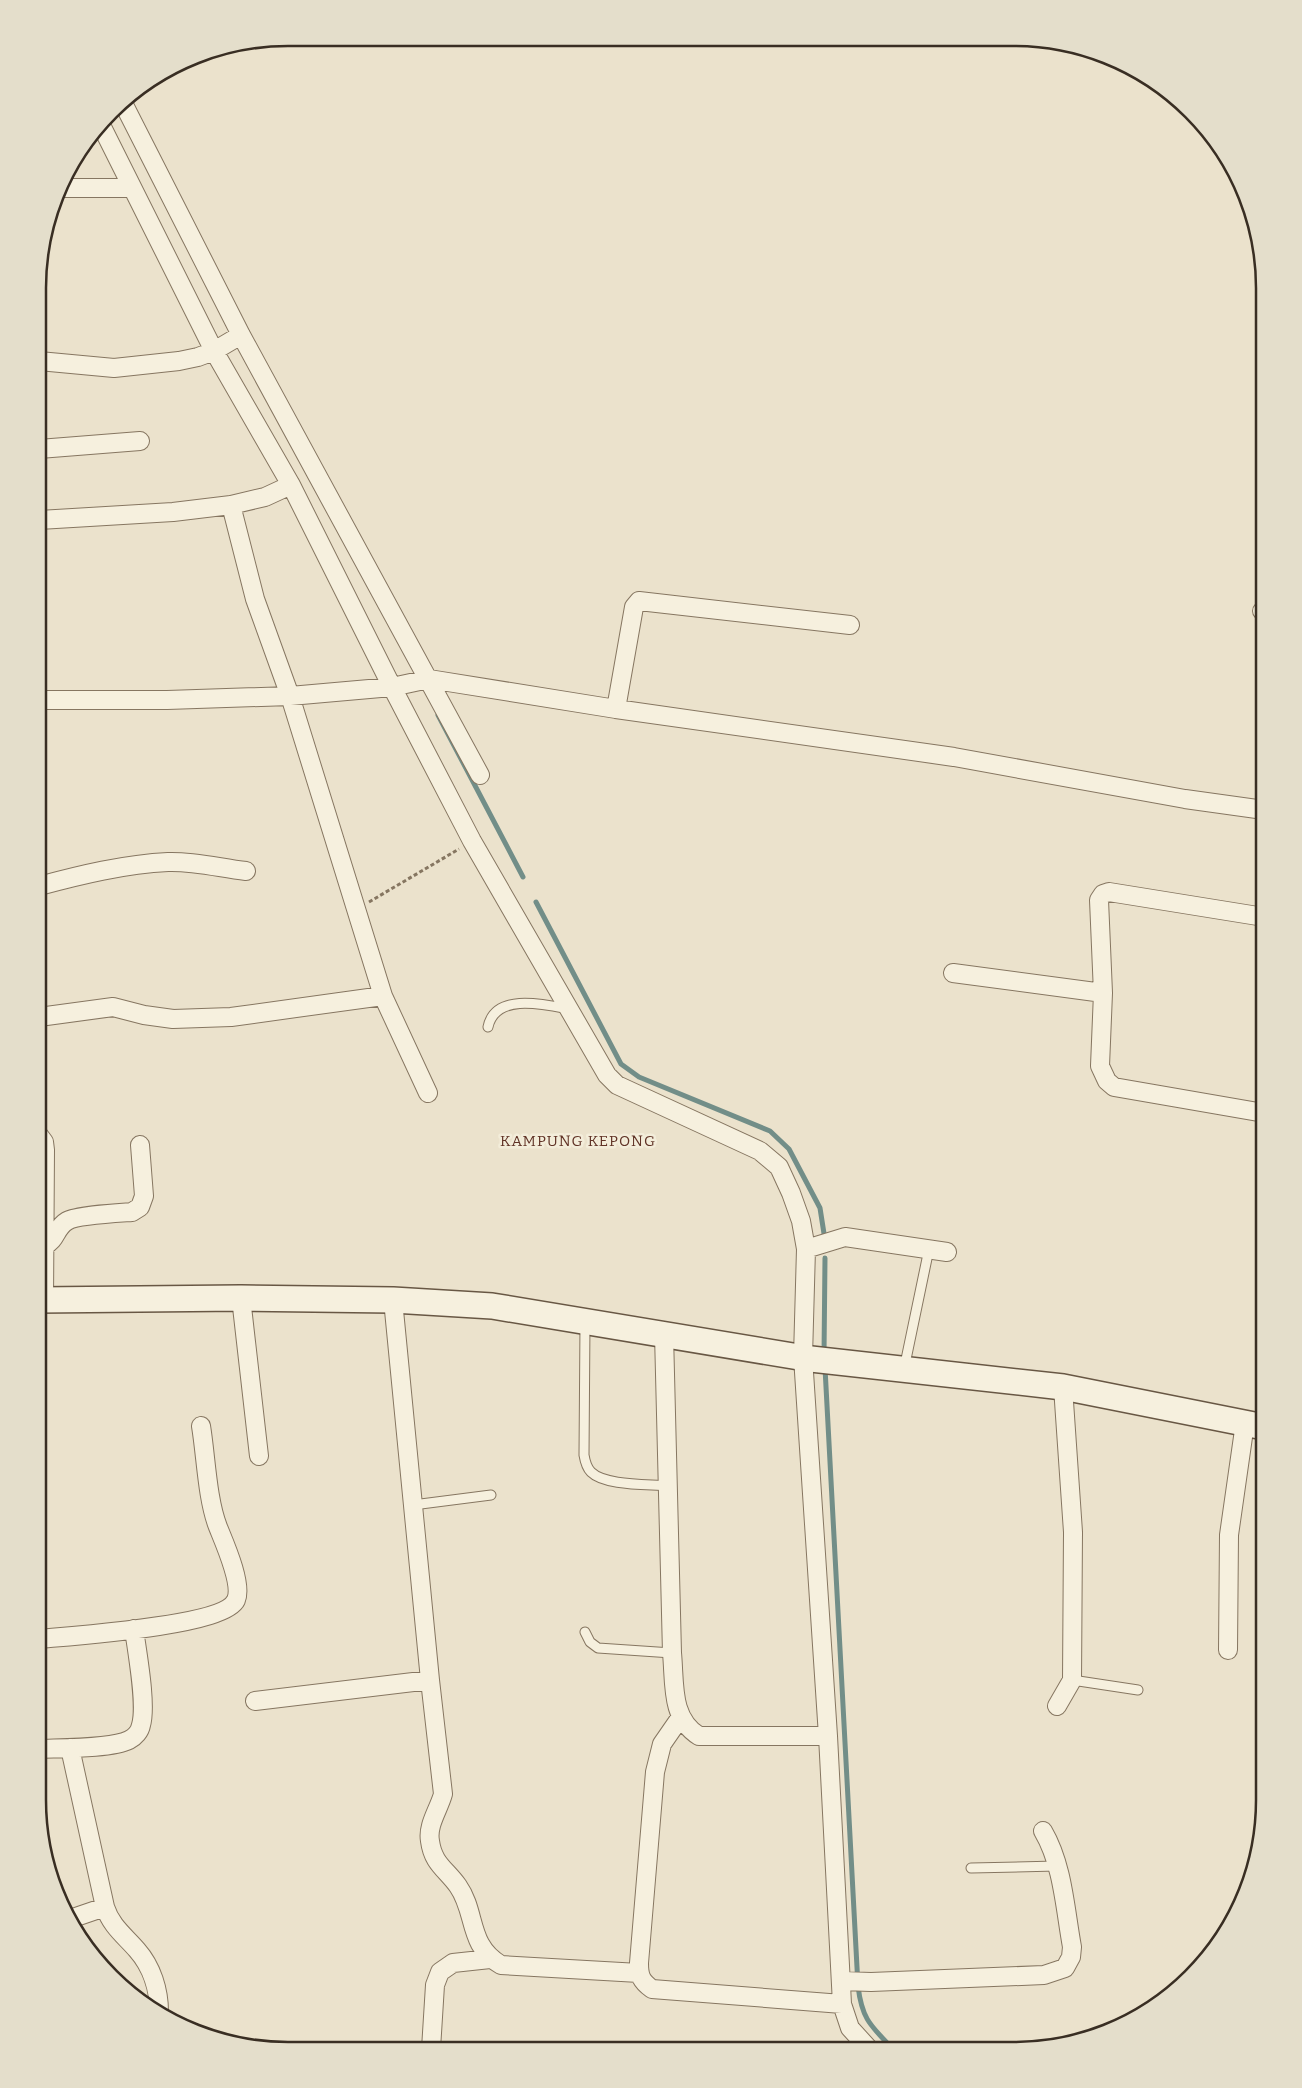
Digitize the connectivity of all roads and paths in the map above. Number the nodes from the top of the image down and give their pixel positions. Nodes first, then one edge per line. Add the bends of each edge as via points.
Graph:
1 (126, 109) edge
2 (104, 131) edge
3 (68, 188) edge
4 (131, 188) junction
5 (240, 335) junction
6 (216, 350) junction
7 (46, 362) edge
8 (140, 441) dead end
9 (46, 448) edge
10 (291, 485) junction
11 (231, 506) junction
12 (46, 520) edge
13 (850, 625) dead end
14 (426, 680) junction
15 (394, 687) junction
16 (290, 696) junction
17 (46, 700) edge
18 (616, 709) junction
19 (480, 775) dead end
20 (1256, 809) edge
21 (472, 841) junction
22 (246, 871) dead end
23 (46, 884) edge
24 (356, 910) junction
25 (1256, 916) edge
26 (953, 973) dead end
27 (1103, 993) junction
28 (383, 996) junction
29 (569, 1010) junction
30 (46, 1016) edge
31 (488, 1027) dead end
32 (428, 1093) dead end
33 (1256, 1112) edge
34 (140, 1145) dead end
35 (46, 1245) edge
36 (806, 1249) junction
37 (929, 1249) junction
38 (947, 1252) dead end
39 (241, 1298) junction
40 (46, 1300) edge
41 (393, 1300) junction
42 (585, 1322) junction
43 (664, 1334) junction
44 (807, 1358) junction
45 (904, 1369) junction
46 (1063, 1387) junction
47 (1255, 1425) edge
48 (201, 1426) dead end
49 (260, 1456) dead end
50 (668, 1486) junction
51 (491, 1495) dead end
52 (413, 1505) junction
53 (134, 1629) junction
54 (585, 1632) dead end
55 (46, 1638) edge
56 (1228, 1650) dead end
57 (672, 1653) junction
58 (430, 1680) junction
59 (1072, 1680) junction
60 (1138, 1690) dead end
61 (255, 1701) dead end
62 (1057, 1706) dead end
63 (680, 1718) junction
64 (828, 1736) junction
65 (70, 1748) junction
66 (46, 1749) edge
67 (1043, 1831) dead end
68 (1057, 1866) junction
69 (971, 1868) dead end
70 (105, 1907) junction
71 (77, 1917) edge
72 (490, 1958) junction
73 (639, 1973) junction
74 (845, 1981) junction
75 (159, 2004) edge
76 (842, 2004) junction
77 (431, 2042) edge
78 (863, 2042) edge

1 - 5 street
2 - 4 street
3 - 4 street
4 - 6 street
5 - 6 street
5 - 14 street
6 - 7 street via 179,361 114,368
6 - 10 street
8 - 9 street
10 - 11 street via 265,497
10 - 15 street
11 - 12 street
11 - 16 street via 255,599
13 - 18 street via 639,601 634,607
14 - 15 street
14 - 18 street
14 - 19 street
15 - 16 street
15 - 21 street
16 - 17 street
16 - 24 street
18 - 20 street via 954,757
21 - 24 path
21 - 29 street
22 - 23 street via 169,862 119,868
24 - 28 street
25 - 27 street via 1106,893 1099,900
26 - 27 street
27 - 33 street via 1100,1066 1114,1087
28 - 30 street via 231,1017 173,1019 144,1016 113,1007
28 - 32 street
29 - 31 lane via 544,1004 505,1006 495,1011
29 - 36 street via 611,1081 760,1150 779,1168 801,1220
34 - 35 street via 144,1196 140,1207 132,1212 71,1219
36 - 37 street via 845,1237
36 - 44 street
37 - 38 street
37 - 45 lane
39 - 40 main road
39 - 41 main road
39 - 49 street
41 - 42 main road via 492,1306
41 - 52 street
42 - 43 main road
42 - 50 lane via 586,1464 592,1473 609,1481
43 - 44 main road
43 - 50 street
44 - 45 main road
44 - 64 street
45 - 46 main road
46 - 47 main road
46 - 59 street via 1073,1532
47 - 56 street via 1229,1535
48 - 53 street via 214,1510 232,1558 237,1599 224,1611 207,1616
50 - 57 street
51 - 52 lane
52 - 58 street
53 - 55 street
53 - 65 street via 142,1702 141,1726 137,1734 130,1740
54 - 57 lane via 598,1648
57 - 63 street
58 - 61 street
58 - 72 street via 443,1794 431,1823 429,1840 440,1868 458,1886 475,1935
59 - 60 lane
59 - 62 street
63 - 64 street via 689,1730 699,1736
63 - 73 street via 662,1744 656,1772
64 - 74 street
65 - 66 street
65 - 70 street
67 - 68 street
68 - 69 lane
68 - 74 street via 1072,1947 1068,1964 1060,1971 1044,1975
70 - 71 street
70 - 75 street via 114,1925 147,1965
72 - 73 street via 501,1964
72 - 77 street via 453,1963 440,1972 435,1984
73 - 76 street via 642,1982 652,1989
74 - 76 street
76 - 78 street via 850,2028

